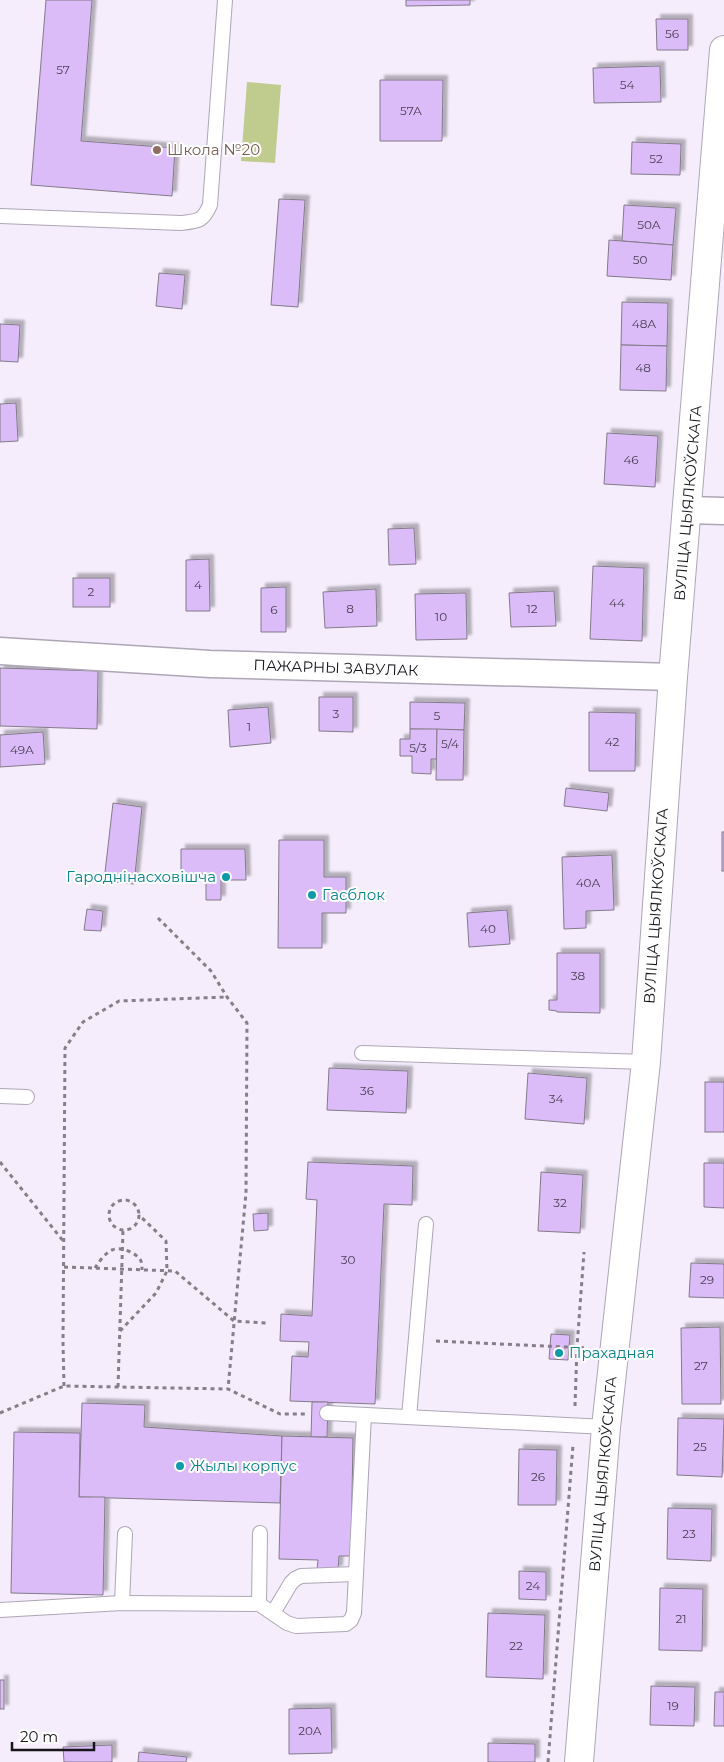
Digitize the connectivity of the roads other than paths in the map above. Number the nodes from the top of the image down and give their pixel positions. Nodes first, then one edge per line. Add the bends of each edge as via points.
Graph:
1 (225, 0) edge
2 (724, 50) edge
3 (0, 216) edge
4 (687, 510) junction
5 (724, 511) edge
6 (0, 652) edge
7 (672, 677) junction
8 (362, 1053) dead end
9 (646, 1062) junction
10 (0, 1096) edge
11 (27, 1097) dead end
12 (426, 1224) dead end
13 (327, 1413) road end
14 (364, 1415) junction
15 (410, 1417) junction
16 (606, 1427) junction
17 (260, 1533) dead end
18 (125, 1534) dead end
19 (356, 1574) junction
20 (122, 1603) junction
21 (260, 1604) junction
22 (0, 1610) edge
23 (273, 1613) junction
24 (579, 1762) edge

1 - 3 lane via 210,205 205,216 195,222 181,223
2 - 4 street, ВУЛІЦА ЦЫЯЛКОЎСКАГА
4 - 5 street
4 - 7 street, ВУЛІЦА ЦЫЯЛКОЎСКАГА
6 - 7 street, ПАЖАРНЫ ЗАВУЛАК via 210,664
7 - 9 street, ВУЛІЦА ЦЫЯЛКОЎСКАГА
8 - 9 lane
9 - 16 street, ВУЛІЦА ЦЫЯЛКОЎСКАГА
10 - 11 lane
12 - 15 lane
13 - 14 lane
14 - 15 lane
14 - 19 lane
15 - 16 lane
16 - 24 street, ВУЛІЦА ЦЫЯЛКОЎСКАГА
17 - 21 lane
18 - 20 lane
19 - 23 lane via 301,1576 295,1579
19 - 23 lane via 354,1613 346,1624 296,1626
20 - 21 lane
20 - 22 lane
21 - 23 lane

